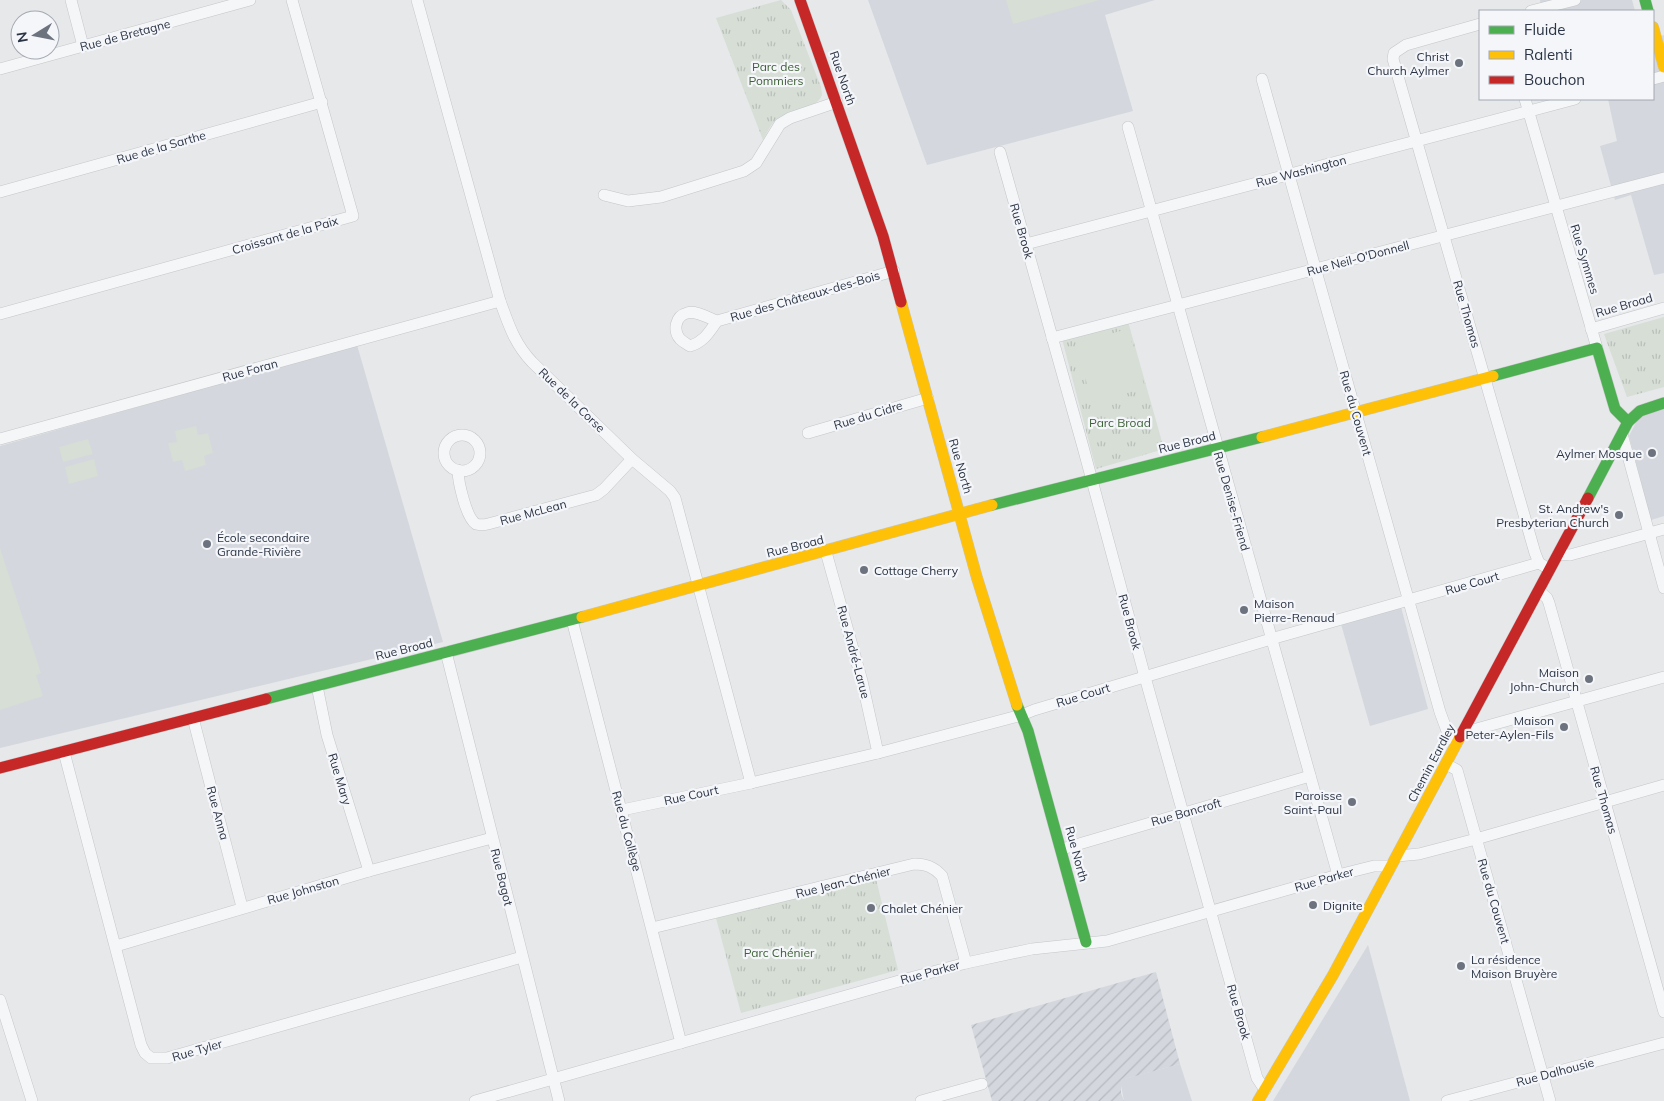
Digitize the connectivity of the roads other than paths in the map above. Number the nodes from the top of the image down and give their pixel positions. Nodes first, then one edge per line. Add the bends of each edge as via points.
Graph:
1 (71, 0) edge
2 (250, 0) edge
3 (292, 0) edge
4 (417, 0) edge
5 (800, 0) edge
6 (1574, 0) edge
7 (1535, 10) edge
8 (1479, 24) edge
9 (1654, 31) edge
10 (83, 46) junction
11 (1664, 68) edge
12 (0, 69) edge
13 (1262, 79) dead end
14 (1525, 100) edge
15 (1571, 100) edge
16 (322, 102) junction
17 (837, 102) junction
18 (1528, 111) junction
19 (1128, 127) dead end
20 (1416, 140) junction
21 (1000, 152) dead end
22 (1288, 175) junction
23 (1664, 178) edge
24 (0, 192) edge
25 (604, 195) dead end
26 (1555, 208) junction
27 (1152, 211) junction
28 (1444, 236) junction
29 (1026, 244) junction
30 (1316, 270) junction
31 (894, 272) junction
32 (500, 301) junction
33 (1177, 304) junction
34 (1664, 308) edge
35 (0, 314) edge
36 (717, 321) dead end
37 (1592, 329) junction
38 (1052, 338) junction
39 (1597, 348) junction
40 (1485, 378) junction
41 (928, 398) junction
42 (1664, 403) edge
43 (1356, 413) junction
44 (1628, 422) junction
45 (808, 433) dead end
46 (1622, 434) junction
47 (0, 439) edge
48 (1218, 448) junction
49 (632, 459) junction
50 (458, 470) dead end
51 (1092, 481) junction
52 (960, 515) junction
53 (1664, 529) edge
54 (1649, 534) junction
55 (826, 552) junction
56 (1558, 554) junction
57 (1539, 563) junction
58 (1550, 569) junction
59 (698, 585) junction
60 (1664, 588) edge
61 (1539, 591) junction
62 (1410, 600) junction
63 (572, 620) junction
64 (1271, 639) junction
65 (446, 652) junction
66 (1664, 676) edge
67 (1144, 677) junction
68 (317, 686) junction
69 (1577, 702) junction
70 (1022, 715) junction
71 (193, 718) junction
72 (1462, 733) junction
73 (1456, 744) junction
74 (64, 752) junction
75 (878, 753) junction
76 (1446, 764) junction
77 (0, 768) edge
78 (1310, 776) junction
79 (751, 782) junction
80 (1664, 785) edge
81 (1604, 802) junction
82 (622, 810) junction
83 (1182, 812) junction
84 (492, 838) junction
85 (1476, 839) junction
86 (1062, 849) junction
87 (1394, 861) junction
88 (369, 871) junction
89 (1338, 875) junction
90 (242, 908) junction
91 (1211, 912) junction
92 (652, 928) junction
93 (1086, 942) junction
94 (116, 946) junction
95 (522, 957) junction
96 (966, 963) junction
97 (0, 1000) edge
98 (1664, 1012) edge
99 (682, 1043) junction
100 (1664, 1043) edge
101 (1543, 1076) junction
102 (553, 1079) junction
103 (982, 1084) dead end
104 (1265, 1090) junction
105 (925, 1100) edge
106 (32, 1101) edge
107 (474, 1101) edge
108 (559, 1101) edge
109 (1258, 1101) edge
110 (1447, 1101) edge
111 (1550, 1101) edge

1 - 10 street
2 - 10 street, Rue de Bretagne
3 - 16 street, Croissant de la Paix
4 - 32 street, Rue de la Corse
5 - 17 street, Rue North
6 - 7 street
8 - 20 street, Rue Thomas via 1406,44 1394,53
9 - 11 street
10 - 12 street, Rue de Bretagne
13 - 22 street, Rue du Couvent
14 - 18 street, Rue Symmes
15 - 18 street, Rue Washington
16 - 24 street, Rue de la Sarthe
16 - 35 street, Croissant de la Paix via 353,216
17 - 25 street via 780,124 756,163 744,171 661,197 628,201
17 - 31 street, Rue North
18 - 20 street, Rue Washington
18 - 26 street, Rue Symmes
19 - 27 street, Rue Denise-Friend
20 - 22 street, Rue Washington
20 - 28 street, Rue Thomas
21 - 29 street, Rue Brook
22 - 27 street, Rue Washington
22 - 30 street, Rue du Couvent
23 - 26 street, Rue Neil-O'Donnell
26 - 28 street, Rue Neil-O'Donnell
26 - 37 street, Rue Symmes
27 - 29 street, Rue Washington
27 - 33 street, Rue Denise-Friend
28 - 30 street, Rue Neil-O'Donnell
28 - 40 street, Rue Thomas
29 - 38 street, Rue Brook
30 - 33 street, Rue Neil-O'Donnell
30 - 43 street, Rue du Couvent
31 - 36 street, Rue des Châteaux-des-Bois
31 - 41 street, Rue North
32 - 47 street, Rue Foran
32 - 49 street, Rue de la Corse via 521,350
33 - 38 street, Rue Neil-O'Donnell
33 - 48 street, Rue Denise-Friend
34 - 37 street, Rue Broad
37 - 39 street, Rue Symmes
38 - 51 street, Rue Brook
39 - 40 street, Rue Broad
39 - 44 street, Rue Symmes via 1615,409
40 - 43 street, Rue Broad
40 - 57 street, Rue Thomas
41 - 45 street, Rue du Cidre
41 - 52 street, Rue North
42 - 44 street via 1640,412
43 - 48 street, Rue Broad
43 - 62 street, Rue du Couvent
44 - 46 street, Chemin Eardley
46 - 54 street
46 - 56 street, Chemin Eardley
48 - 51 street, Rue Broad
48 - 64 street, Rue Denise-Friend
49 - 50 street, Rue McLean via 596,495 488,524 477,524 472,520 462,494
49 - 59 street, Rue de la Corse via 675,498
51 - 52 street, Rue Broad
51 - 67 street, Rue Brook
52 - 55 street, Rue Broad
52 - 70 street, Rue North
53 - 54 street
54 - 56 street via 1570,555
54 - 60 street
55 - 59 street, Rue Broad
55 - 75 street, Rue André-Larue via 862,681
56 - 58 street, Chemin Eardley
57 - 58 street
57 - 62 street, Rue Court
58 - 61 street, Chemin Eardley
59 - 63 street, Rue Broad
59 - 79 street, Rue de la Corse
61 - 69 street, Rue Thomas via 1547,598
61 - 72 street, Chemin Eardley
62 - 64 street, Rue Court
62 - 73 street, Rue du Couvent via 1440,712
63 - 65 street, Rue Broad
63 - 82 street, Rue du Collège
64 - 67 street, Rue Court
64 - 78 street, Rue Denise-Friend
65 - 68 street, Rue Broad
65 - 84 street, Rue Bagot
66 - 69 street
67 - 70 street, Rue Court
67 - 83 street, Rue Brook
68 - 71 street, Rue Broad
68 - 88 street, Rue Mary via 329,742
69 - 72 street
69 - 81 street, Rue Thomas
70 - 75 street, Rue Court
70 - 86 street, Rue North
71 - 74 street, Rue Broad
71 - 90 street, Rue Anna
72 - 73 street, Chemin Eardley
73 - 76 street, Chemin Eardley
74 - 77 street, Rue Broad
74 - 94 street, Rue Tyler
75 - 79 street, Rue Court
76 - 85 street, Rue du Couvent via 1457,770
76 - 87 street, Chemin Eardley
78 - 83 street, Rue Bancroft
78 - 89 street, Rue Denise-Friend
79 - 82 street, Rue Court
80 - 81 street, Rue Parker
81 - 85 street, Rue Parker
81 - 98 street, Rue Thomas
82 - 92 street, Rue du Collège
83 - 86 street, Rue Bancroft
83 - 91 street, Rue Brook
84 - 88 street, Rue Johnston
84 - 95 street, Rue Bagot
85 - 87 street, Rue Parker
85 - 101 street, Rue du Couvent
86 - 93 street, Rue North
87 - 89 street, Rue Parker
87 - 104 street, Chemin Eardley via 1333,975
88 - 90 street, Rue Johnston
89 - 91 street, Rue Parker
90 - 94 street, Rue Johnston
91 - 93 street, Rue Parker via 1108,940
91 - 104 street, Rue Brook via 1257,1078
92 - 96 street, Rue Jean-Chénier via 923,864 942,876
92 - 99 street, Rue du Collège
93 - 96 street, Rue Parker
94 - 95 street, Rue Tyler via 141,1045 145,1053 158,1060
95 - 102 street, Rue Bagot
96 - 99 street, Rue Parker
97 - 106 street
99 - 102 street, Rue Parker
100 - 101 street, Rue Dalhousie
101 - 110 street, Rue Dalhousie
101 - 111 street, Rue du Couvent
102 - 107 street, Rue Parker
102 - 108 street, Rue Bagot
103 - 105 street
104 - 109 street, Chemin Eardley

